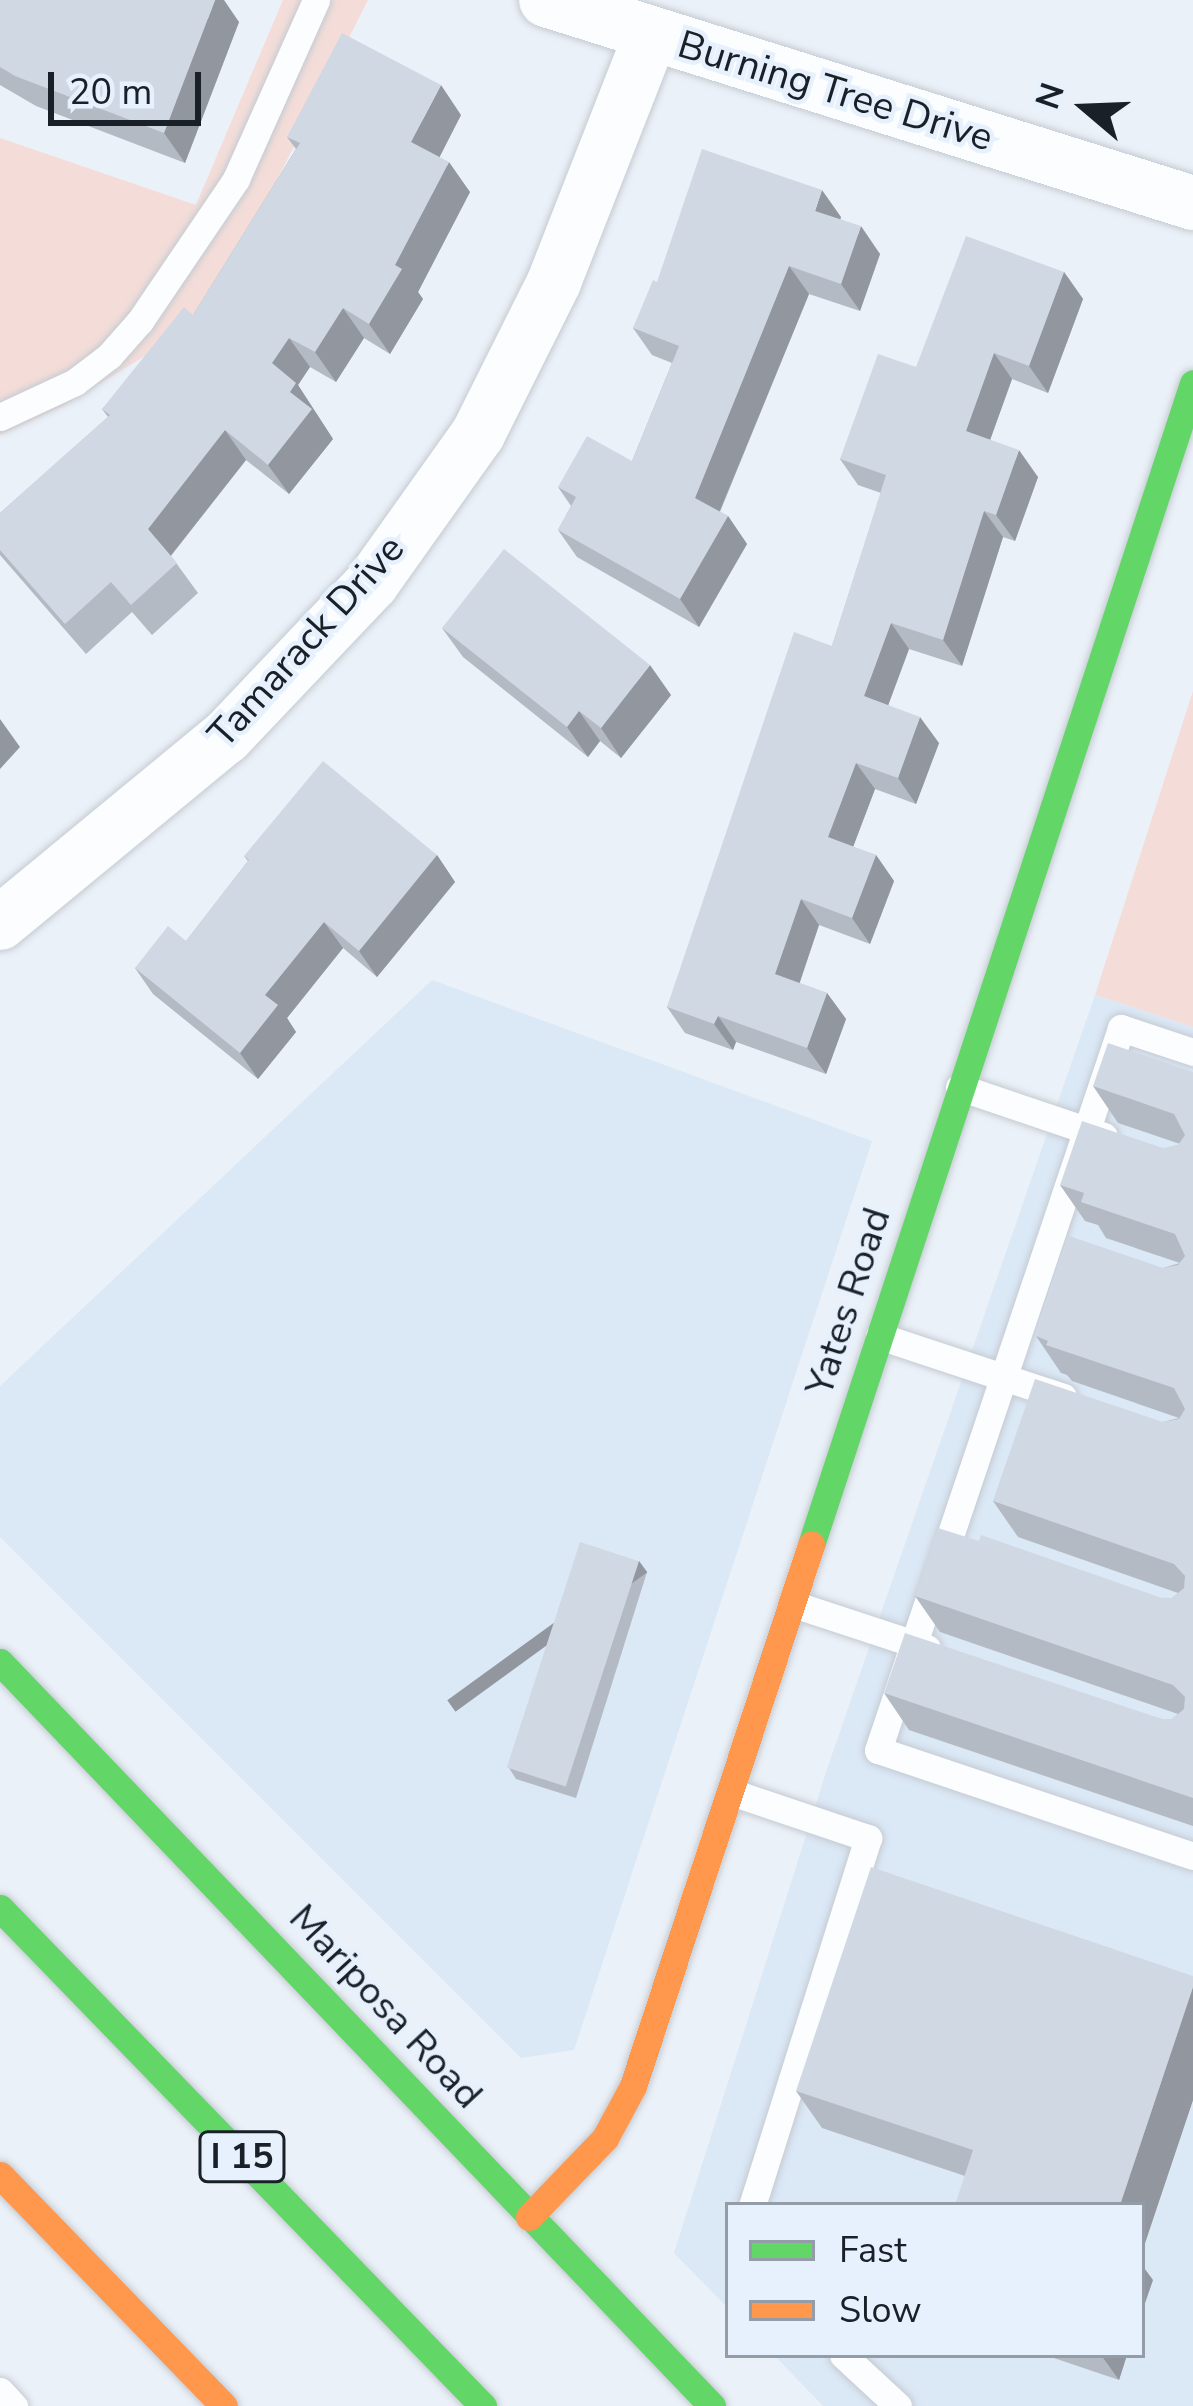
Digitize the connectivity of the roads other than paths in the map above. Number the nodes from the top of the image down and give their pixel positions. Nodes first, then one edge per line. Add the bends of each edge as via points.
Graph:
1 (316, 0) edge
2 (546, 0) edge
3 (652, 34) junction
4 (1193, 203) edge
5 (1193, 383) edge
6 (0, 417) edge
7 (0, 922) edge
8 (1193, 1052) edge
9 (959, 1087) junction
10 (1087, 1131) junction
11 (1129, 1145) edge
12 (879, 1336) junction
13 (1004, 1378) junction
14 (1088, 1406) edge
15 (793, 1604) junction
16 (914, 1644) junction
17 (957, 1658) edge
18 (0, 1662) edge
19 (731, 1792) junction
20 (1193, 1856) edge
21 (0, 1908) edge
22 (0, 2175) edge
23 (753, 2202) edge
24 (529, 2217) junction
25 (845, 2358) edge
26 (0, 2391) edge
27 (14, 2406) edge
28 (224, 2406) edge
29 (483, 2406) edge
30 (712, 2406) edge
31 (898, 2406) edge

1 - 6 lane via 236,179 140,321 74,382
2 - 3 street, Burning Tree Drive
3 - 4 street, Burning Tree Drive
3 - 7 street, Tamarack Drive via 554,283 478,434 372,583 226,737
5 - 9 main road, Yates Road
8 - 10 lane via 1121,1028
9 - 10 lane
9 - 12 main road, Yates Road
10 - 11 lane
10 - 13 lane via 1062,1241
12 - 13 lane
12 - 15 main road, Yates Road
13 - 14 lane
13 - 16 lane via 963,1537
15 - 16 lane
15 - 19 main road, Yates Road
16 - 17 lane
16 - 20 lane via 878,1750
18 - 24 main road, Mariposa Road
19 - 23 lane via 868,1838
19 - 24 main road, Yates Road via 633,2086 605,2138
21 - 29 main road, I 15
22 - 28 main road
24 - 30 main road, Mariposa Road
25 - 31 lane
26 - 27 lane

